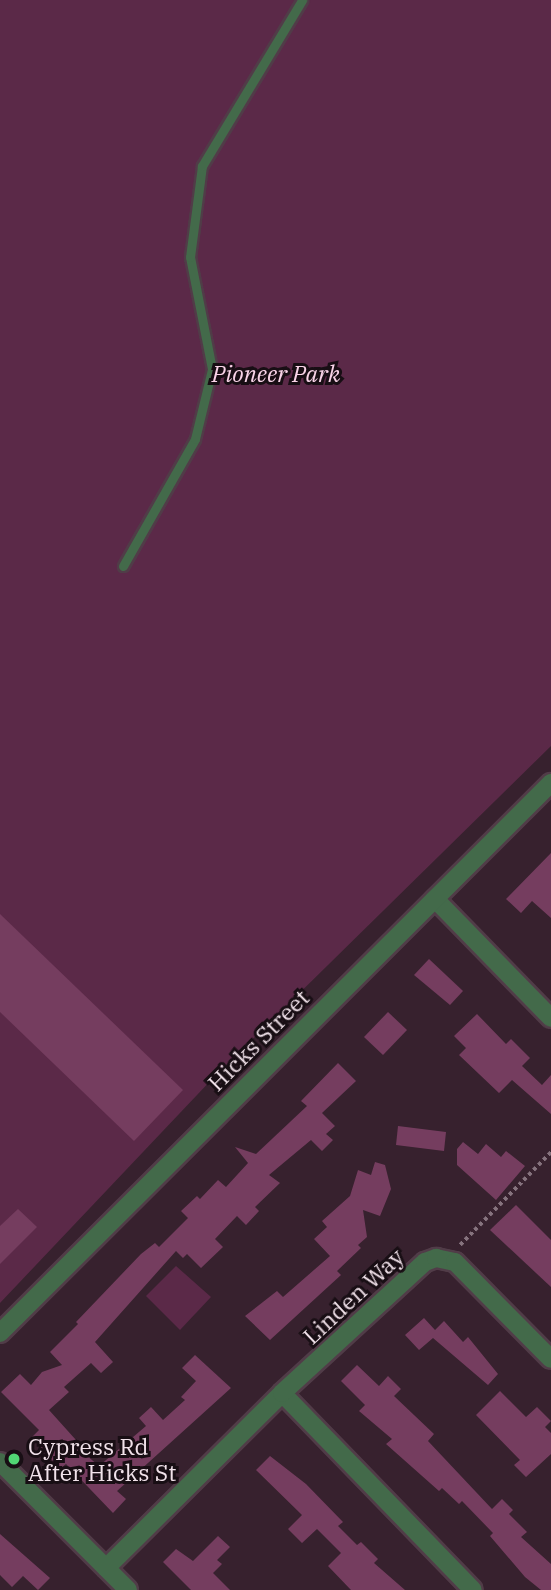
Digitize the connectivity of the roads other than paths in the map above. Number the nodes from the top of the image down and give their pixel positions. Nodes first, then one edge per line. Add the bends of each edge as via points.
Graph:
1 (302, 0) edge
2 (123, 566) dead end
3 (551, 783) edge
4 (435, 898) junction
5 (551, 1018) edge
6 (0, 1334) edge
7 (551, 1359) edge
8 (282, 1393) junction
9 (0, 1462) edge
10 (106, 1568) junction
11 (128, 1590) edge
12 (473, 1590) edge

1 - 2 lane via 202,166 190,257 212,369 195,439
3 - 4 street, Hicks Street
4 - 5 street
4 - 6 street, Hicks Street
7 - 8 street, Linden Way via 455,1262 446,1259 425,1262
8 - 10 street, Linden Way
8 - 12 street
9 - 10 street
10 - 11 street

